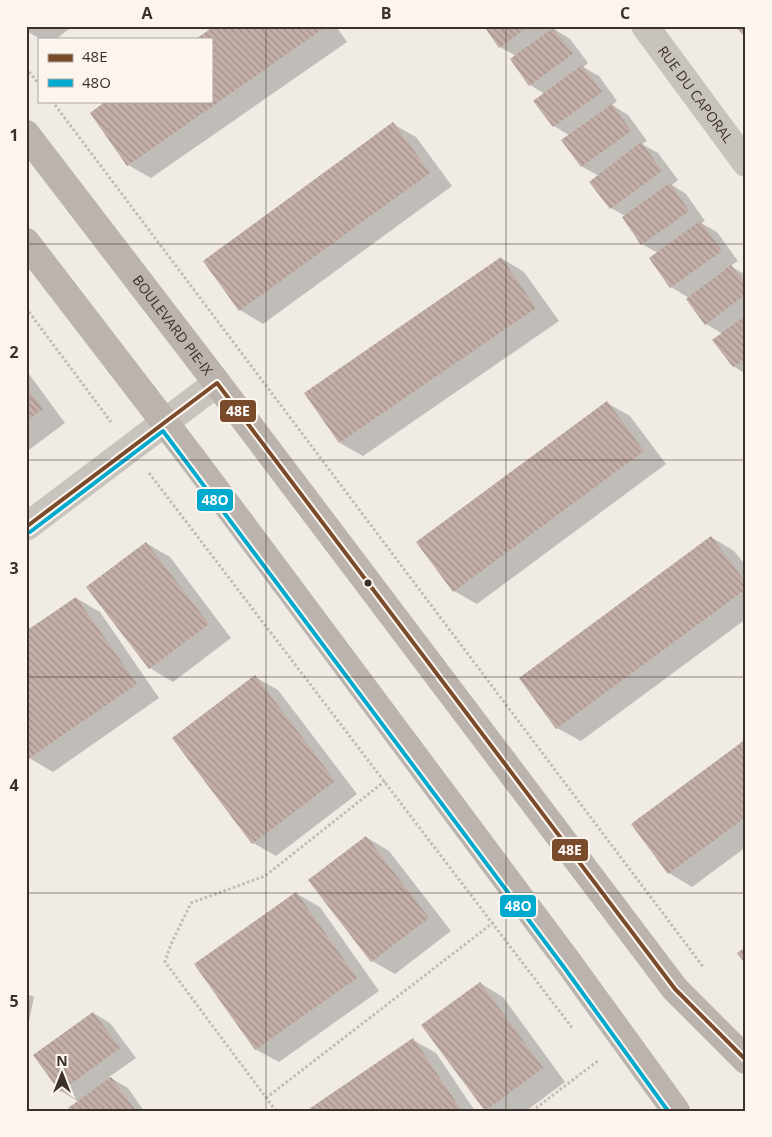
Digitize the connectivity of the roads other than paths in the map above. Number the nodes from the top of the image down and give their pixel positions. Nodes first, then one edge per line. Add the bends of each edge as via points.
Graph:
1 (645, 26) edge
2 (26, 134) edge
3 (746, 163) edge
4 (26, 242) edge
5 (217, 382) junction
6 (164, 422) junction
7 (26, 527) edge
8 (746, 1060) edge
9 (676, 1111) edge

1 - 3 street, RUE DU CAPORAL
2 - 5 street, BOULEVARD PIE-IX
4 - 6 street
5 - 6 street
5 - 8 street, BOULEVARD PIE-IX via 676,989
6 - 7 street
6 - 9 street

